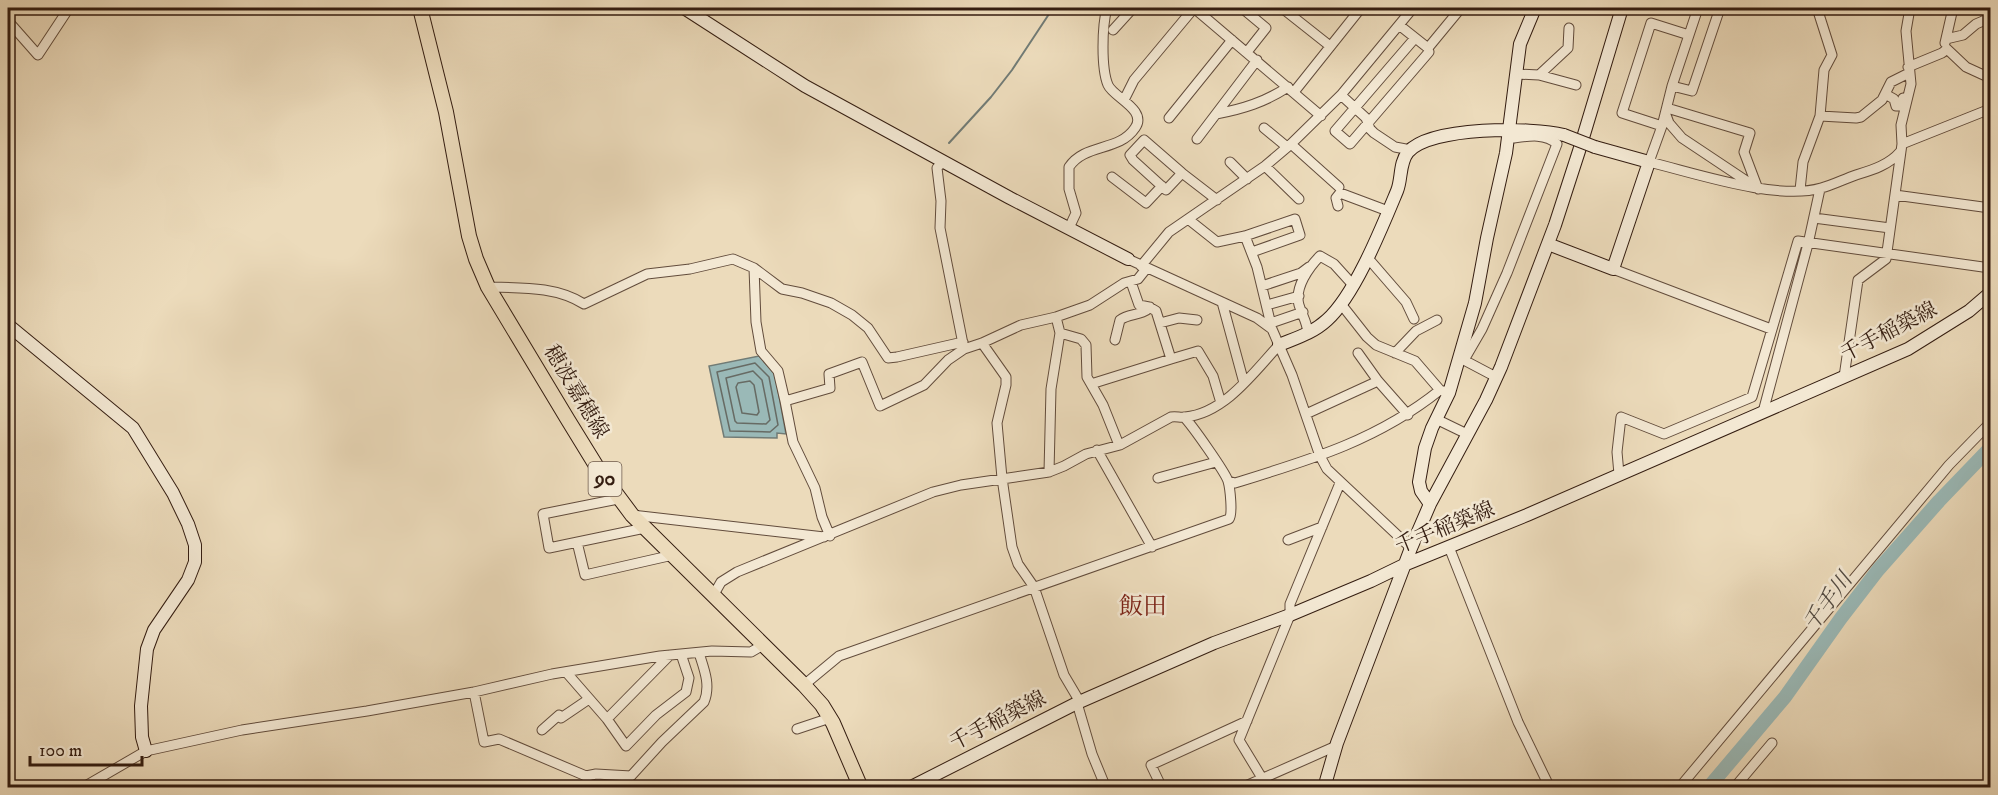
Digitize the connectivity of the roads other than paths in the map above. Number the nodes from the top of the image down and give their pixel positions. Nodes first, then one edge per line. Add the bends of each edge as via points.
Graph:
1 (69, 8) edge
2 (420, 8) edge
3 (684, 8) edge
4 (1107, 8) edge
5 (1132, 8) edge
6 (1194, 8) edge
7 (1242, 8) edge
8 (1282, 8) edge
9 (1361, 8) edge
10 (1413, 8) edge
11 (1461, 8) edge
12 (1622, 8) edge
13 (1698, 8) edge
14 (1720, 8) edge
15 (1817, 8) edge
16 (1910, 8) edge
17 (1953, 8) edge
18 (1530, 10) edge
19 (1990, 18) edge
20 (8, 21) edge
21 (1399, 25) junction
22 (1569, 28) dead end
23 (1113, 30) dead end
24 (1689, 35) junction
25 (1416, 38) junction
26 (1232, 40) junction
27 (1947, 44) junction
28 (1330, 45) junction
29 (1428, 48) junction
30 (1247, 52) junction
31 (1257, 60) junction
32 (1908, 70) junction
33 (1516, 74) junction
34 (1539, 75) junction
35 (1990, 78) edge
36 (1576, 85) dead end
37 (1672, 86) junction
38 (1909, 89) junction
39 (1291, 90) junction
40 (1885, 94) junction
41 (1341, 95) junction
42 (1124, 100) junction
43 (1356, 109) junction
44 (1666, 110) junction
45 (1990, 110) edge
46 (1216, 114) junction
47 (1321, 116) junction
48 (1820, 116) junction
49 (1169, 118) dead end
50 (1367, 125) junction
51 (1662, 126) junction
52 (1264, 128) dead end
53 (1512, 134) junction
54 (1197, 139) dead end
55 (1289, 146) junction
56 (1901, 148) junction
57 (1411, 150) junction
58 (943, 161) junction
59 (1230, 162) dead end
60 (1649, 162) junction
61 (1266, 166) junction
62 (1182, 173) junction
63 (1112, 177) dead end
64 (1247, 179) junction
65 (1162, 186) junction
66 (1339, 188) dead end
67 (1758, 189) junction
68 (1820, 189) junction
69 (1800, 190) junction
70 (1894, 195) junction
71 (1299, 199) dead end
72 (1217, 200) junction
73 (1338, 206) dead end
74 (1990, 208) edge
75 (1388, 211) junction
76 (1814, 218) junction
77 (1188, 219) junction
78 (1069, 228) junction
79 (1890, 228) junction
80 (1245, 236) junction
81 (1548, 244) junction
82 (1808, 244) junction
83 (1252, 252) junction
84 (1887, 255) junction
85 (1367, 257) junction
86 (1128, 259) joint
87 (1311, 266) junction
88 (1143, 267) junction
89 (754, 268) junction
90 (1990, 268) edge
91 (1613, 269) junction
92 (1131, 282) junction
93 (1353, 285) junction
94 (488, 286) junction
95 (1262, 286) junction
96 (1990, 293) edge
97 (1299, 296) junction
98 (1222, 302) junction
99 (1341, 304) junction
100 (1267, 305) junction
101 (1150, 307) junction
102 (1303, 312) junction
103 (1056, 317) junction
104 (1414, 319) dead end
105 (1197, 320) dead end
106 (1437, 320) dead end
107 (1160, 323) junction
108 (8, 325) edge
109 (1272, 326) junction
110 (1771, 329) junction
111 (1060, 333) junction
112 (1308, 333) junction
113 (1115, 340) dead end
114 (982, 344) junction
115 (1279, 345) junction
116 (964, 346) junction
117 (1358, 353) dead end
118 (1395, 353) junction
119 (1171, 359) junction
120 (1462, 359) junction
121 (1496, 377) junction
122 (1844, 377) junction
123 (1378, 381) junction
124 (1244, 383) junction
125 (1091, 384) junction
126 (1445, 392) junction
127 (785, 401) junction
128 (1221, 403) junction
129 (1762, 412) junction
130 (1306, 414) junction
131 (1408, 415) junction
132 (1184, 417) junction
133 (1436, 419) junction
134 (1990, 423) edge
135 (1467, 434) junction
136 (1119, 445) junction
137 (1097, 450) junction
138 (1320, 456) junction
139 (1216, 462) junction
140 (1049, 472) junction
141 (1619, 474) junction
142 (1002, 478) junction
143 (1158, 478) dead end
144 (1228, 482) junction
145 (1340, 483) junction
146 (618, 499) junction
147 (1430, 504) junction
148 (632, 515) junction
149 (1322, 527) junction
150 (645, 528) junction
151 (828, 536) junction
152 (1288, 540) dead end
153 (577, 542) junction
154 (1152, 546) junction
155 (1449, 547) junction
156 (1411, 548) junction
157 (673, 555) junction
158 (1404, 565) junction
159 (1034, 587) junction
160 (713, 596) junction
161 (1290, 615) junction
162 (763, 645) junction
163 (699, 652) junction
164 (681, 654) junction
165 (670, 655) junction
166 (566, 672) junction
167 (804, 685) junction
168 (474, 692) junction
169 (589, 699) junction
170 (1079, 702) junction
171 (830, 718) junction
172 (607, 719) junction
173 (1247, 721) junction
174 (797, 729) dead end
175 (543, 730) dead end
176 (1772, 743) dead end
177 (1336, 746) junction
178 (146, 751) junction
179 (585, 776) junction
180 (1262, 778) junction
181 (82, 788) edge
182 (589, 788) edge
183 (861, 788) edge
184 (909, 788) edge
185 (1106, 788) edge
186 (1162, 788) edge
187 (1241, 788) edge
188 (1324, 788) edge
189 (1550, 788) edge
190 (1679, 788) edge
191 (1734, 788) edge

1 - 20 street via 38,55
2 - 94 main road, 穂波嘉穂線 / 90 via 446,112 469,236
3 - 58 street via 805,86
4 - 42 street via 1103,34 1106,77 1112,91
5 - 23 street
6 - 26 street
6 - 42 street via 1134,80
7 - 30 street via 1266,28
8 - 28 street
9 - 28 street
10 - 21 street
11 - 29 street
12 - 81 street
13 - 24 street
14 - 37 street via 1692,91
15 - 48 street via 1832,55 1824,70
16 - 32 street via 1906,31
17 - 27 street
18 - 33 street
19 - 27 street
21 - 25 street
21 - 41 street
22 - 34 street via 1568,48
24 - 37 street
24 - 51 street via 1651,24 1622,113
25 - 29 street
25 - 43 street
26 - 30 street
26 - 49 street
27 - 32 street via 1942,53
27 - 35 street via 1966,67
28 - 39 street
29 - 50 street via 1429,52
30 - 31 street
31 - 39 street
31 - 46 street
32 - 38 street
32 - 40 street via 1891,82
33 - 34 street
33 - 53 street
34 - 36 street
37 - 44 street
38 - 40 street via 1900,106
38 - 56 street via 1900,125
39 - 46 street via 1241,110
39 - 47 street
40 - 48 street via 1861,117
41 - 43 street
41 - 47 street
42 - 78 street via 1137,117 1136,127 1114,144 1081,154 1069,167 1069,189 1076,213
43 - 50 street via 1366,118
43 - 50 street via 1335,131 1350,144
44 - 51 street
44 - 67 street via 1669,123 1682,138
44 - 67 street via 1750,134 1744,152
45 - 56 street
46 - 54 street
47 - 55 street
48 - 69 street via 1803,162
50 - 57 street via 1388,144
51 - 60 street
52 - 55 street
53 - 57 street via 1487,130 1464,133 1432,139
53 - 60 street, bridge via 1536,129
53 - 120 street
53 - 120 street via 1548,138 1557,144 1508,273 1477,338
55 - 61 street
55 - 66 street
56 - 68 street via 1885,164
56 - 70 street
57 - 75 street
58 - 78 street
58 - 116 street via 937,168 940,228
59 - 64 street
60 - 67 street
60 - 91 street
61 - 64 street
61 - 71 street
62 - 65 street via 1166,190
62 - 65 street via 1144,140 1131,157
62 - 72 street
63 - 65 street via 1146,203
64 - 72 street
67 - 69 street
68 - 69 street
68 - 76 street
70 - 74 street
70 - 79 street
72 - 77 street
73 - 75 street via 1336,198 1340,193
75 - 85 street
76 - 79 street
76 - 82 street
77 - 80 street via 1218,242
77 - 88 street via 1168,232
78 - 86 street
79 - 84 street
80 - 83 street
80 - 83 street via 1295,219 1300,235
81 - 91 street
81 - 121 street
82 - 84 street
82 - 110 street via 1798,242
82 - 129 street
83 - 95 street
84 - 90 street
84 - 122 street via 1858,280
85 - 93 street
85 - 104 street via 1406,302
86 - 88 street
87 - 93 street via 1320,256 1334,264
87 - 95 street
87 - 97 street
88 - 92 street via 1138,279
88 - 98 street
89 - 94 street via 733,259 647,274 584,304 547,290
89 - 116 street via 782,289 831,303 852,315 868,328 888,358
89 - 127 street via 761,351 778,371
91 - 110 street
92 - 101 street via 1139,305
92 - 103 street via 1090,305
93 - 99 street
94 - 146 main road, 穂波嘉穂線 / 90
95 - 100 street
96 - 122 street, 千手稲築線 via 1969,311 1908,349
97 - 100 street
97 - 102 street
98 - 109 street
98 - 124 street
99 - 112 street
99 - 118 street via 1367,337
100 - 109 street
101 - 107 street
101 - 113 street via 1120,320
102 - 109 street
102 - 112 street
103 - 111 street
103 - 114 street via 1021,325
105 - 107 street via 1179,318
106 - 118 street via 1416,331
107 - 119 street
108 - 178 street via 133,428 173,493 195,545 195,562 188,580 154,630 147,649 141,706
109 - 115 street
110 - 141 street via 1752,397 1664,434 1622,417 1617,452
111 - 125 street via 1081,339 1086,345 1086,371
111 - 140 street via 1051,390
112 - 115 street
114 - 116 street
114 - 142 street via 1006,376 997,423
115 - 124 street
115 - 130 street
116 - 127 street via 924,385 880,406 862,362 829,374 830,388
117 - 123 street
118 - 126 street via 1415,362
119 - 125 street
119 - 128 street via 1198,351 1213,376
120 - 121 street
120 - 126 street
121 - 135 street
122 - 129 street, 千手稲築線
123 - 130 street
123 - 131 street
124 - 128 street
125 - 136 street
126 - 131 street
126 - 133 street
127 - 151 street via 793,442 815,488
128 - 132 street
129 - 141 street, 千手稲築線
130 - 138 street
131 - 138 street
132 - 136 street via 1164,420
132 - 139 street
133 - 135 street
133 - 147 street via 1425,448 1419,482
134 - 190 street via 1949,465
135 - 147 street
136 - 137 street
137 - 140 street
137 - 154 street
138 - 144 street
138 - 145 street
139 - 143 street
139 - 144 street
140 - 142 street
141 - 155 street, 千手稲築線
142 - 151 street via 933,492
142 - 159 street via 1012,547
144 - 154 street via 1233,512 1229,519
145 - 149 street
145 - 156 street
146 - 148 main road, 穂波嘉穂線 / 90
146 - 153 street via 543,514 549,548
147 - 156 street
148 - 150 main road, 穂波嘉穂線 / 90
148 - 151 street
149 - 152 street
149 - 161 street via 1290,604
150 - 153 street
150 - 157 main road, 穂波嘉穂線 / 90
151 - 160 street via 729,576
153 - 157 street via 585,575
154 - 159 street
155 - 158 street, 千手稲築線
155 - 189 street via 1514,712
156 - 158 street
157 - 160 main road, 穂波嘉穂線 / 90
158 - 161 street, 千手稲築線
158 - 177 street
159 - 167 street via 839,656
159 - 170 street via 1064,675
160 - 162 main road, 穂波嘉穂線 / 90
161 - 170 street, 千手稲築線 via 1214,643
161 - 173 street
162 - 163 street via 751,652
162 - 167 main road, 穂波嘉穂線 / 90
163 - 164 street
163 - 179 street via 707,676 704,702 631,776
164 - 165 street
164 - 172 street via 689,678 686,692 626,746
165 - 166 street
165 - 172 street
166 - 168 street
166 - 169 street
167 - 171 main road, 穂波嘉穂線 / 90
168 - 178 street via 242,730
168 - 179 street via 484,742 500,739
169 - 172 street
169 - 175 street via 561,718 559,715
170 - 184 street, 千手稲築線
170 - 185 street via 1092,754
171 - 174 street
171 - 183 main road, 穂波嘉穂線 / 90
173 - 180 street via 1239,740
173 - 186 street via 1151,765
176 - 191 street
177 - 180 street
177 - 188 street
178 - 181 street
179 - 182 street
180 - 187 street

